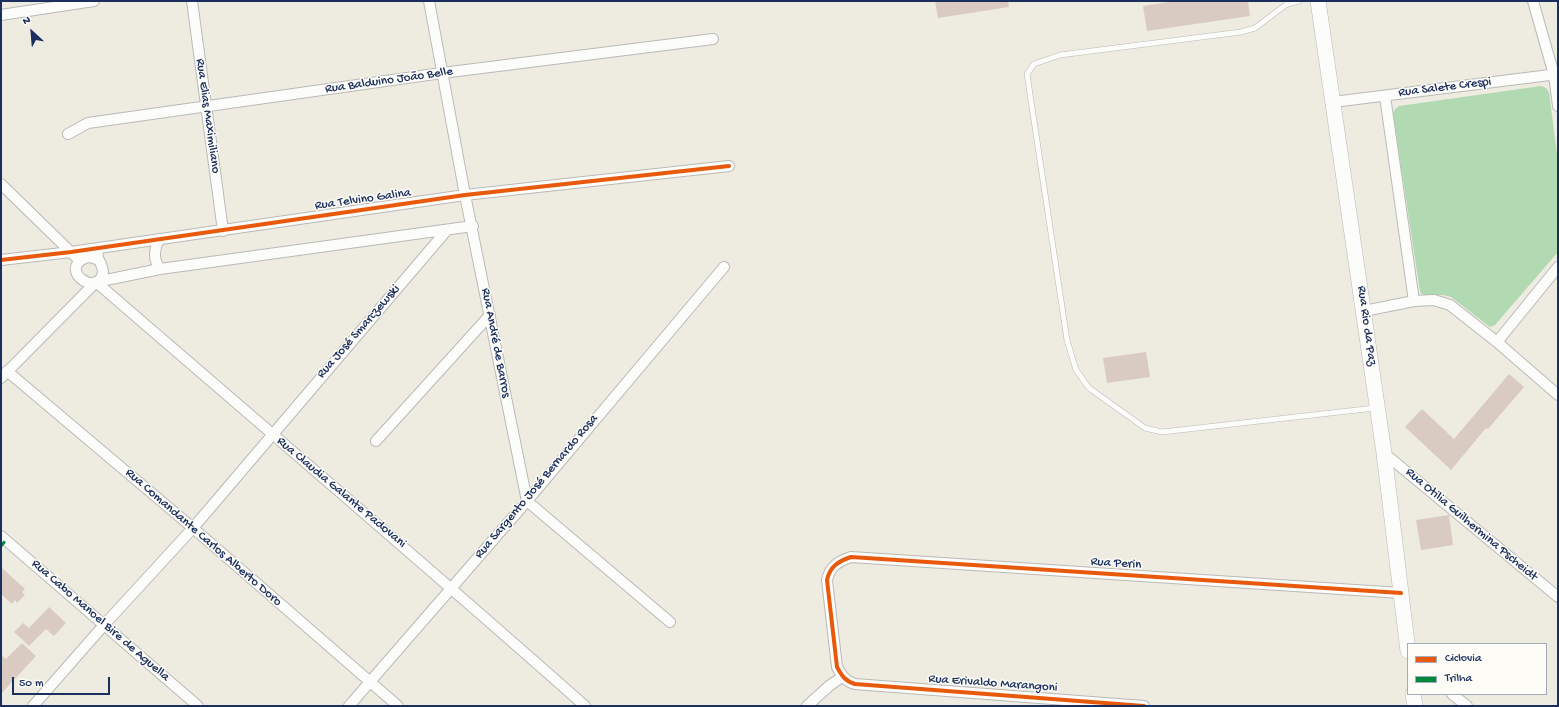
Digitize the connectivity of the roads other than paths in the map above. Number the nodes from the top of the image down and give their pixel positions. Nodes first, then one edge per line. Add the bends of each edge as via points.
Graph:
1 (94, 1) edge
2 (192, 1) edge
3 (429, 1) edge
4 (1299, 1) edge
5 (1318, 1) edge
6 (1533, 1) edge
7 (1, 15) edge
8 (713, 39) dead end
9 (442, 73) junction
10 (1556, 74) edge
11 (1384, 96) junction
12 (1333, 102) junction
13 (205, 106) junction
14 (1558, 106) edge
15 (68, 134) dead end
16 (729, 166) dead end
17 (1, 184) edge
18 (465, 195) junction
19 (472, 226) junction
20 (447, 230) junction
21 (223, 231) junction
22 (159, 239) junction
23 (98, 248) junction
24 (71, 252) junction
25 (1, 260) edge
26 (98, 260) junction
27 (80, 261) junction
28 (724, 267) dead end
29 (1558, 267) edge
30 (160, 269) junction
31 (96, 282) junction
32 (1414, 302) junction
33 (1364, 311) junction
34 (490, 315) junction
35 (1497, 342) junction
36 (4, 374) edge
37 (1558, 395) edge
38 (1378, 408) junction
39 (272, 434) junction
40 (376, 441) dead end
41 (1384, 453) junction
42 (527, 501) junction
43 (193, 528) junction
44 (2, 540) edge
45 (452, 588) junction
46 (1401, 593) junction
47 (1558, 597) edge
48 (670, 622) dead end
49 (104, 625) junction
50 (1407, 643) edge
51 (842, 677) junction
52 (370, 681) junction
53 (1413, 695) edge
54 (1453, 695) edge
55 (33, 706) edge
56 (198, 706) edge
57 (349, 706) edge
58 (398, 706) edge
59 (585, 706) edge
60 (807, 706) edge
61 (1144, 706) edge
62 (1415, 706) edge
63 (1467, 706) edge

1 - 7 street
2 - 13 street, Rua Elias Maximiliano
3 - 9 street, Rua André de Barros
4 - 38 lane via 1287,4 1255,28 1241,32 1060,56 1034,64 1027,74 1067,340 1076,370 1089,388 1145,428 1162,432
5 - 12 main road, Rua Rio da Paz
6 - 10 street
8 - 9 street, Rua Balduino João Belle
9 - 13 street, Rua Balduino João Belle
9 - 18 street, Rua André de Barros
10 - 11 street, Rua Salete Crespi
10 - 14 street
11 - 12 street, Rua Salete Crespi
11 - 32 street
12 - 33 main road, Rua Rio da Paz
13 - 15 street, Rua Balduino João Belle via 88,123
13 - 21 street, Rua Elias Maximiliano
16 - 18 street, Rua Telvino Galina
17 - 24 street
18 - 19 street, Rua André de Barros
18 - 21 street, Rua Telvino Galina
19 - 20 street
19 - 34 street, Rua André de Barros
20 - 30 street
20 - 39 street, Rua José Smarczewski
21 - 22 street, Rua Telvino Galina
22 - 23 street, Rua Telvino Galina
22 - 30 street via 154,258
23 - 24 street, Rua Telvino Galina
23 - 26 street
24 - 25 street, Rua Telvino Galina
24 - 27 street
26 - 27 street via 90,257
26 - 31 street via 103,271
27 - 31 street, Rua Claudia Galante Padovani via 77,271 80,279 88,283
28 - 42 street, Rua Sargento José Bernardo Rosa
29 - 35 street
30 - 31 street
31 - 36 street
31 - 39 street, Rua Claudia Galante Padovani
32 - 33 street
32 - 35 street via 1434,300 1450,305
33 - 38 main road, Rua Rio da Paz
34 - 40 street
34 - 42 street, Rua André de Barros
35 - 37 street
36 - 43 street, Rua Comandante Carlos Alberto Doro
38 - 41 main road, Rua Rio da Paz
39 - 43 street, Rua José Smarczewski
39 - 45 street, Rua Claudia Galante Padovani
41 - 46 main road, Rua Rio da Paz
41 - 47 street, Rua Otilia Guilhermina Pscheidt
42 - 45 street, Rua Sargento José Bernardo Rosa
42 - 48 street
43 - 49 street, Rua José Smarczewski
43 - 52 street, Rua Comandante Carlos Alberto Doro
44 - 49 street, Rua Cabo Manoel Bire de Aguella
45 - 52 street, Rua Sargento José Bernardo Rosa
45 - 59 street, Rua Claudia Galante Padovani
46 - 50 main road, Rua Rio da Paz
46 - 51 street, Rua Perin via 851,557 833,566 828,580 837,667
49 - 55 street, Rua José Smarczewski
49 - 56 street, Rua Cabo Manoel Bire de Aguella
51 - 60 street
51 - 61 street, Rua Erivaldo Marangoni via 855,684
52 - 57 street, Rua Sargento José Bernardo Rosa
52 - 58 street, Rua Comandante Carlos Alberto Doro
53 - 62 main road
54 - 63 street

